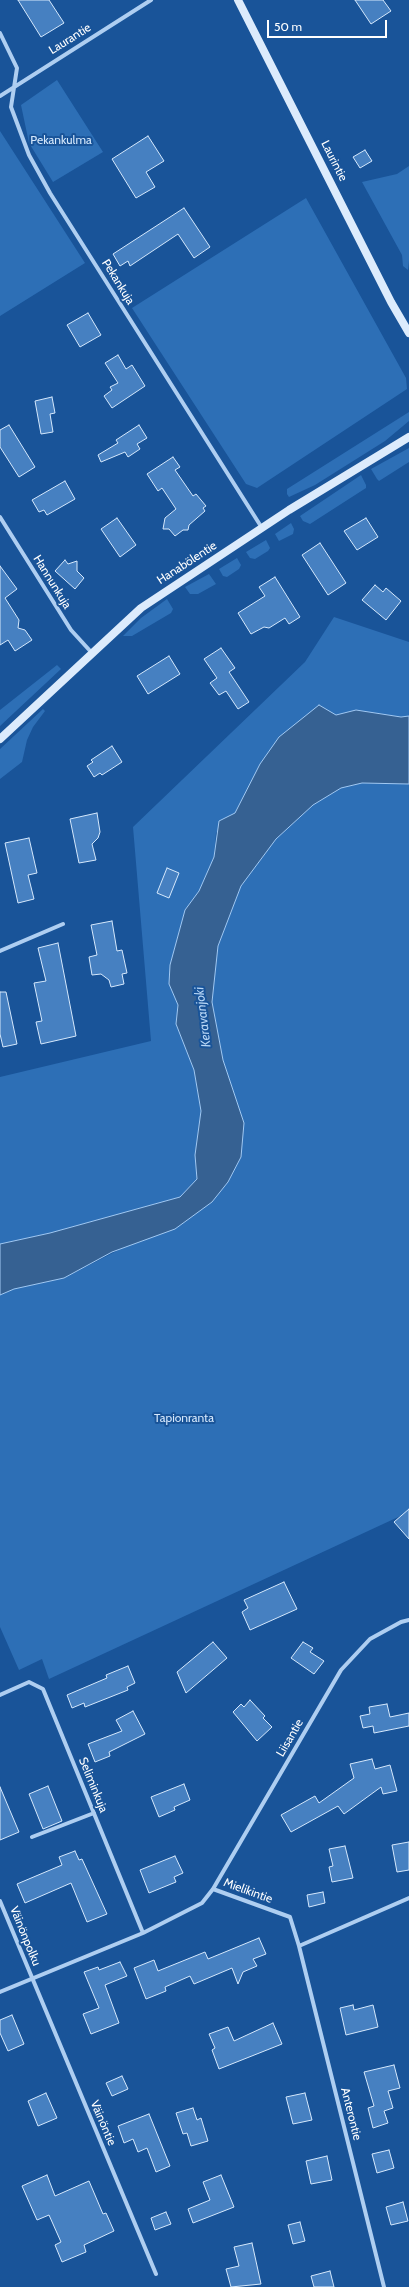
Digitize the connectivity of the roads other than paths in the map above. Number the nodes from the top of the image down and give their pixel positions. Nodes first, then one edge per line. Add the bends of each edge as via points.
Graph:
1 (151, 0) edge
2 (238, 0) edge
3 (0, 32) edge
4 (13, 89) junction
5 (0, 96) edge
6 (409, 333) edge
7 (409, 437) edge
8 (0, 517) edge
9 (262, 528) junction
10 (92, 654) junction
11 (0, 739) edge
12 (62, 924) dead end
13 (0, 950) edge
14 (409, 1620) edge
15 (0, 1695) edge
16 (94, 1813) junction
17 (32, 1837) dead end
18 (213, 1889) junction
19 (409, 1898) edge
20 (0, 1901) edge
21 (143, 1933) junction
22 (299, 1946) junction
23 (32, 1979) junction
24 (0, 1992) edge
25 (156, 2274) dead end
26 (384, 2287) edge

1 - 4 street, Laurantie
2 - 6 street, Laurintie via 390,302
3 - 4 street, Pekankuja via 17,68
4 - 5 street, Laurantie
4 - 9 street, Pekankuja via 11,107 20,134 50,193
7 - 9 street, Hanabölentie
8 - 10 street, Hannunkuja via 71,630
9 - 10 street, Hanabölentie via 141,608
10 - 11 street, Hanabölentie
12 - 13 street
14 - 18 street, Liisantie via 370,1639 341,1670
15 - 16 street, Seliminkuja via 29,1682 43,1689
16 - 17 street
16 - 21 street, Seliminkuja
18 - 21 street, Mielikintie via 202,1903
18 - 22 street, Mielikintie via 290,1917
19 - 22 street
20 - 23 street, Väinönpolku
21 - 23 street, Mielikintie
22 - 26 street, Anterontie
23 - 24 street, Mielikintie
23 - 25 street, Väinöntie

